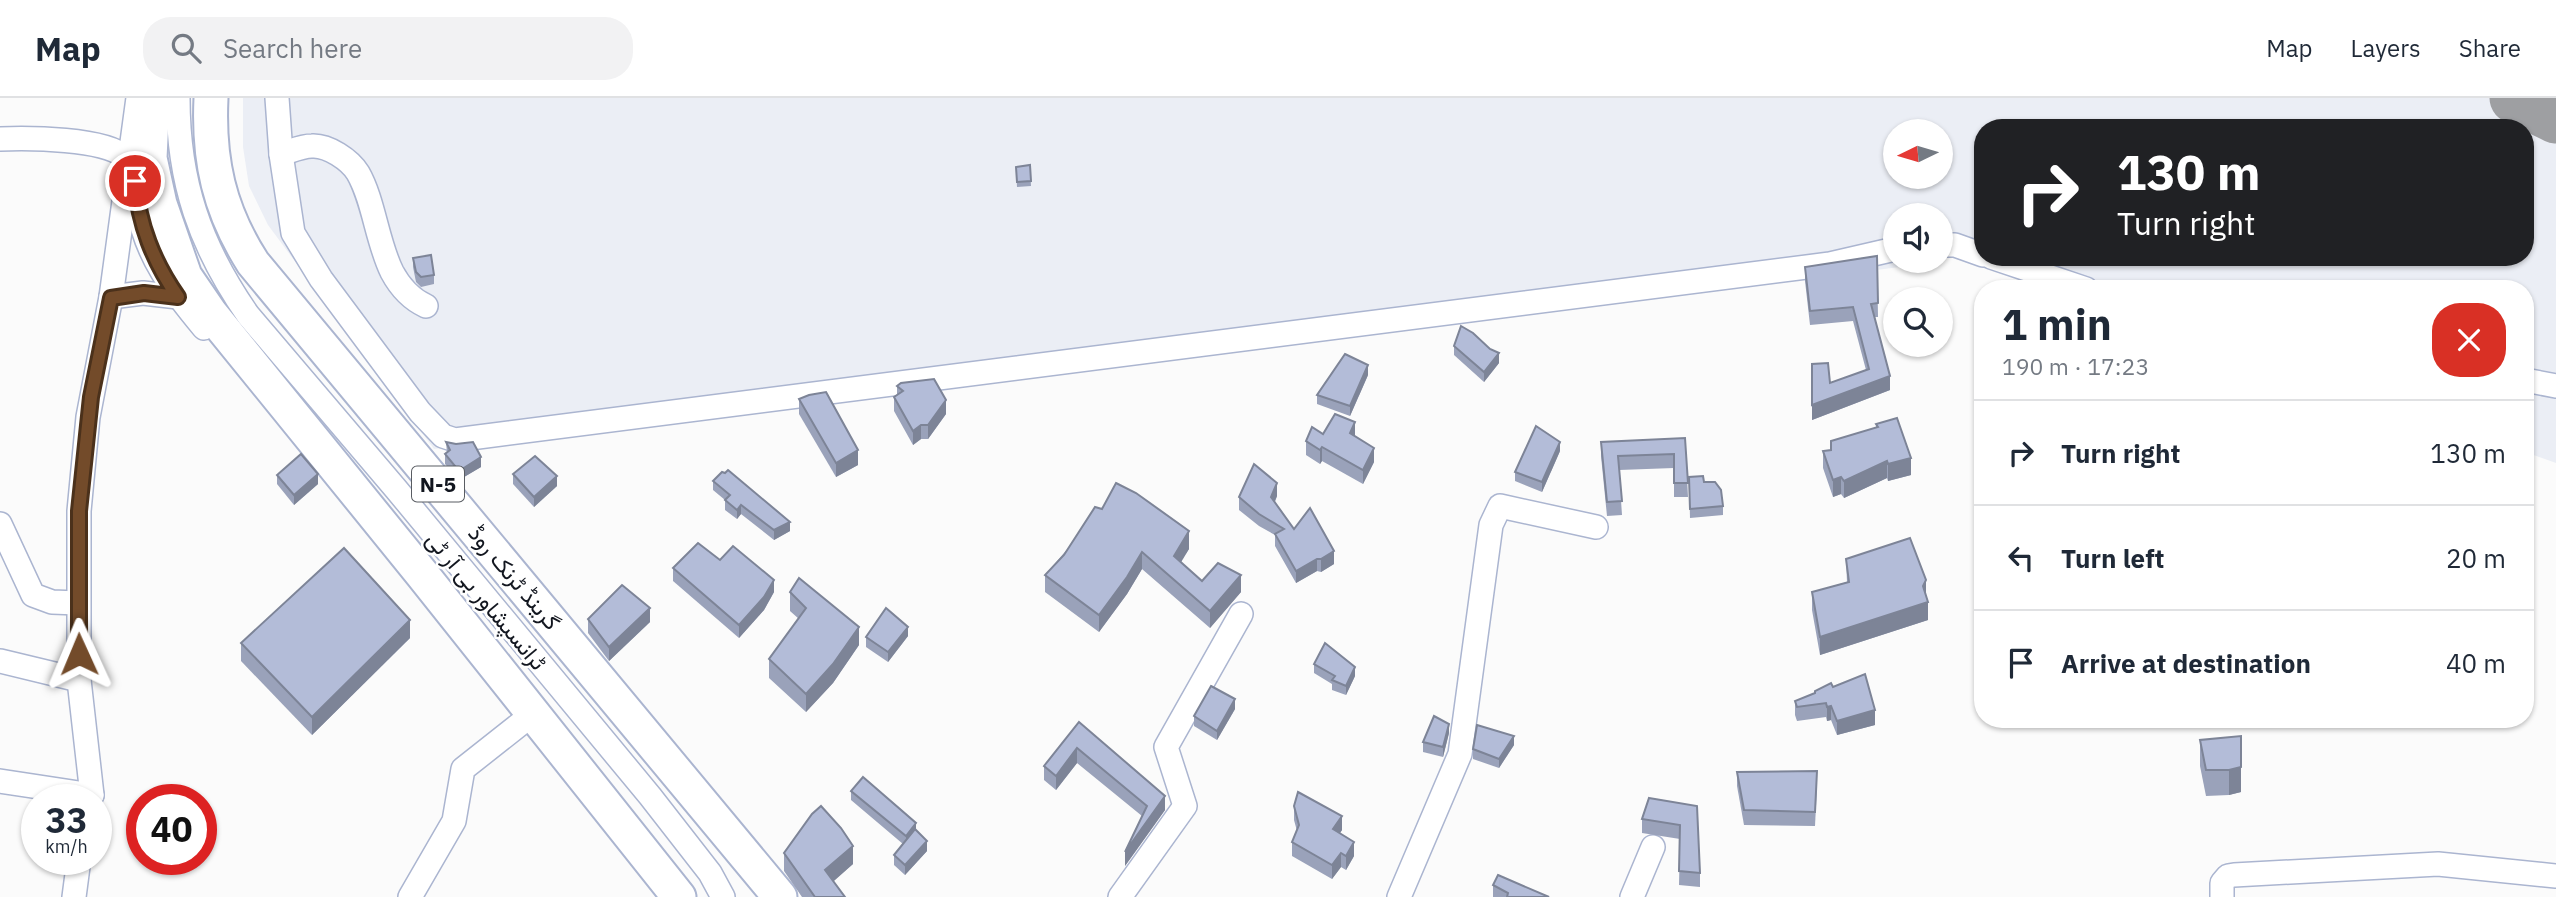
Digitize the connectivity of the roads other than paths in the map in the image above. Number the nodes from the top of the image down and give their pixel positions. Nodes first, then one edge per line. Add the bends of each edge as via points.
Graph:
1 (138, 98) edge
2 (153, 98) edge
3 (178, 98) edge
4 (211, 98) edge
5 (277, 98) edge
6 (0, 139) edge
7 (281, 154) junction
8 (131, 163) junction
9 (1953, 245) edge
10 (1883, 252) edge
11 (1974, 252) edge
12 (2018, 266) edge
13 (2059, 280) edge
14 (178, 297) junction
15 (111, 298) junction
16 (426, 306) dead end
17 (2534, 382) edge
18 (2556, 386) edge
19 (0, 524) edge
20 (1596, 527) dead end
21 (422, 574) junction
22 (78, 603) junction
23 (1241, 614) dead end
24 (0, 661) edge
25 (79, 680) junction
26 (534, 713) junction
27 (0, 780) edge
28 (21, 784) edge
29 (90, 784) edge
30 (1654, 847) dead end
31 (710, 873) junction
32 (77, 875) edge
33 (2556, 876) edge
34 (74, 897) edge
35 (410, 897) edge
36 (680, 897) edge
37 (723, 897) edge
38 (742, 897) edge
39 (780, 897) edge
40 (1119, 897) edge
41 (1399, 897) edge
42 (1632, 897) edge
43 (2222, 897) edge

1 - 8 street
2 - 21 highway via 150,158 185,276
3 - 31 street, ٹرانسپشاور بی آر ٹی via 179,145 188,197 200,232 248,315
4 - 39 highway, گرینڈ ٹرنک روڈ / N-5 via 216,180 236,236 253,263
5 - 7 street
6 - 8 street via 42,138 113,149
7 - 10 street via 293,233 314,268 420,412 443,436 455,440 1830,264
7 - 16 street via 314,146 326,148 357,172 393,274 405,291
8 - 14 street via 150,251
8 - 15 street
9 - 11 street
12 - 13 street
14 - 15 street via 144,293
14 - 21 street
15 - 22 street via 83,461
17 - 18 street
19 - 22 street via 33,595 52,602
20 - 41 street via 1500,506 1491,525 1460,754
21 - 26 highway
22 - 25 street
23 - 40 street via 1166,747 1185,806
24 - 25 street
25 - 29 street
26 - 35 street via 463,769 454,821
26 - 36 highway
27 - 28 street
30 - 42 street
31 - 37 street, ٹرانسپشاور بی آر ٹی
31 - 38 street, ٹرانسپشاور بی آر ٹی
32 - 34 street
33 - 43 street via 2438,864 2234,875 2222,883

